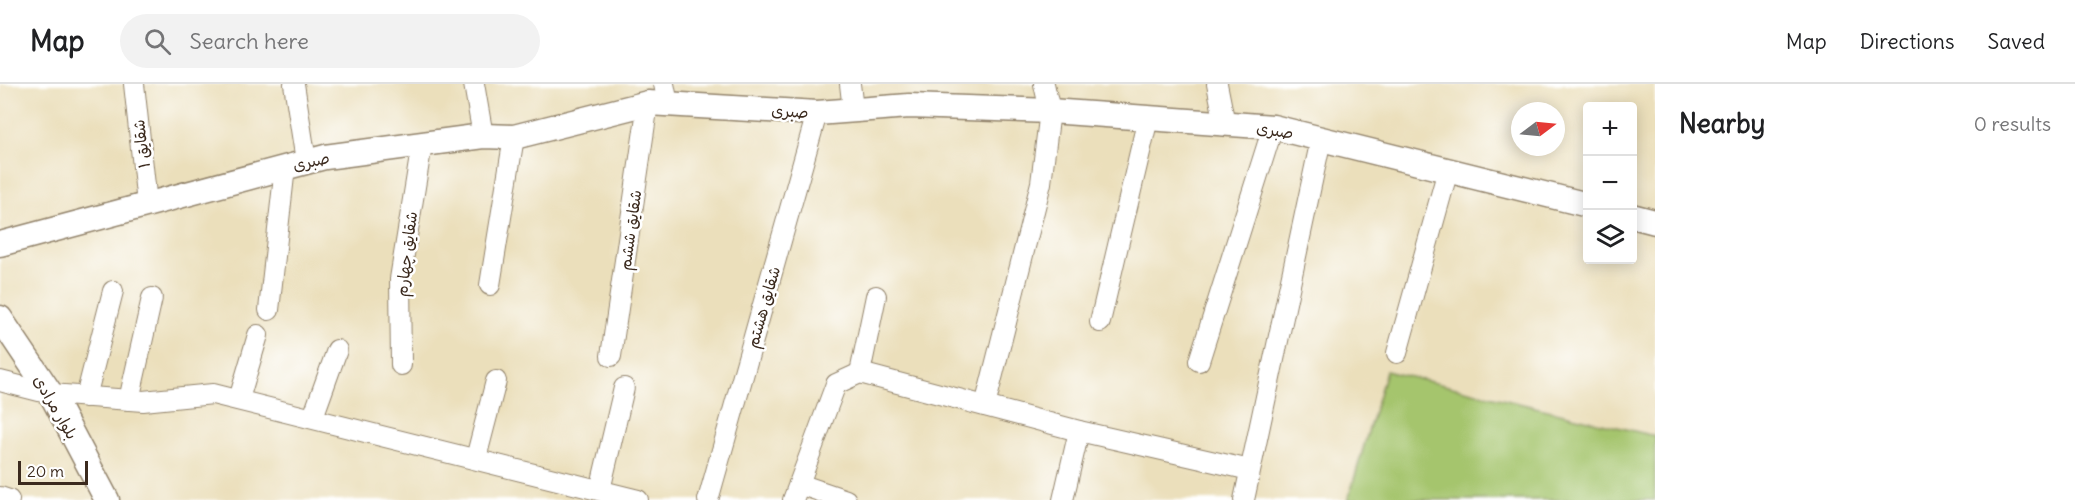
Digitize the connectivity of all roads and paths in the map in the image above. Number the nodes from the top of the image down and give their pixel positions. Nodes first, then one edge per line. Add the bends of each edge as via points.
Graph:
1 (134, 84) edge
2 (294, 84) edge
3 (474, 84) edge
4 (850, 84) edge
5 (1044, 84) edge
6 (1217, 84) edge
7 (660, 97) edge
8 (853, 110) junction
9 (1050, 111) junction
10 (817, 113) junction
11 (1148, 118) junction
12 (1225, 124) junction
13 (1273, 127) junction
14 (483, 136) junction
15 (514, 137) junction
16 (1321, 139) junction
17 (422, 144) junction
18 (295, 164) junction
19 (1448, 170) junction
20 (147, 204) junction
21 (1583, 204) edge
22 (1637, 217) edge
23 (1655, 222) edge
24 (0, 244) edge
25 (490, 285) dead end
26 (113, 291) dead end
27 (876, 296) dead end
28 (152, 298) dead end
29 (269, 310) dead end
30 (0, 318) edge
31 (1100, 322) dead end
32 (258, 335) dead end
33 (337, 350) dead end
34 (1397, 353) dead end
35 (611, 356) dead end
36 (1199, 361) dead end
37 (401, 365) dead end
38 (860, 373) junction
39 (0, 381) edge
40 (496, 381) dead end
41 (624, 388) dead end
42 (51, 394) junction
43 (86, 397) junction
44 (239, 399) junction
45 (129, 400) junction
46 (986, 406) junction
47 (313, 417) junction
48 (1079, 431) junction
49 (476, 458) junction
50 (1250, 470) junction
51 (600, 490) junction
52 (796, 492) edge
53 (0, 497) edge
54 (9, 500) edge
55 (107, 500) edge
56 (638, 500) edge
57 (708, 500) edge
58 (846, 500) edge
59 (1063, 500) edge
60 (1244, 500) edge

1 - 20 street, شقایق ۱
2 - 18 street
3 - 14 street
4 - 8 street
5 - 9 street
6 - 12 street
7 - 10 street, صبری
7 - 15 street, صبری
7 - 35 street, شقایق ششم
8 - 9 street, صبری via 909,106
8 - 10 street, صبری
9 - 11 street, صبری
9 - 46 street via 1041,183
10 - 57 street, شقایق هشتم
11 - 12 street, صبری
11 - 31 street
12 - 13 street, صبری
13 - 16 street, صبری
13 - 36 street
14 - 15 street, صبری
14 - 17 street, صبری
15 - 25 street
16 - 19 street, صبری
16 - 50 street
17 - 18 street, صبری
17 - 37 street, شقایق چهارم via 400,279
18 - 20 street, صبری
18 - 29 street
19 - 21 street, صبری
19 - 34 street
20 - 24 street, صبری
22 - 23 street
26 - 43 street
27 - 38 street
28 - 45 street
30 - 42 street, بلوار مرادی
32 - 44 street
33 - 47 street
38 - 46 street
38 - 52 street via 836,384
39 - 42 street
40 - 49 street
41 - 51 street
42 - 43 street
42 - 55 street, بلوار مرادی
43 - 45 street
44 - 45 street via 213,394
44 - 47 street
46 - 48 street
47 - 49 street
48 - 50 street
48 - 59 street
49 - 51 street
50 - 60 street
51 - 56 street
52 - 58 street
53 - 54 street

